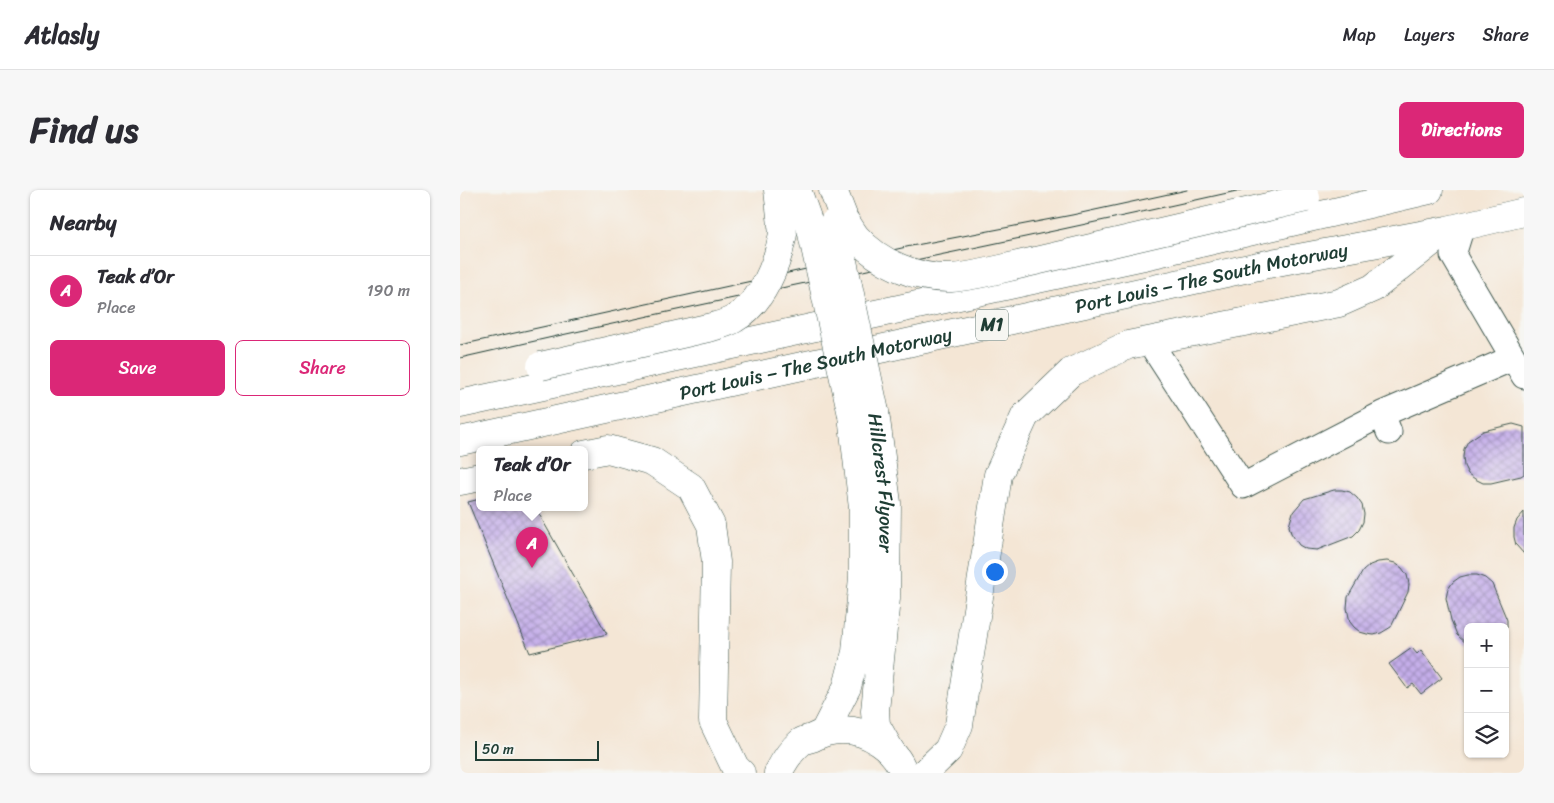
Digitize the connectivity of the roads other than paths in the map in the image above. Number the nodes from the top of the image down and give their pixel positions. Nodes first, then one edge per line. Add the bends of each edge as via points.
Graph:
1 (778, 190) edge
2 (797, 190) edge
3 (819, 190) edge
4 (833, 190) edge
5 (1416, 190) edge
6 (1429, 190) edge
7 (1524, 212) edge
8 (830, 225) junction
9 (1455, 228) junction
10 (1149, 341) junction
11 (1519, 367) edge
12 (460, 392) edge
13 (460, 404) edge
14 (863, 413) junction
15 (460, 441) edge
16 (588, 453) edge
17 (476, 478) edge
18 (460, 481) edge
19 (824, 732) junction
20 (890, 750) junction
21 (741, 773) edge
22 (778, 773) edge
23 (904, 773) edge
24 (924, 773) edge

1 - 12 main road, bridge via 783,234 774,269 746,310 733,320 541,366
2 - 8 main road, Hillcrest Flyover
3 - 8 main road, Hillcrest Flyover
4 - 8 main road
5 - 8 main road, bridge via 1306,198 1001,270 950,278 914,273 893,265 857,238
6 - 13 main road, Port Louis – The South Motorway / M1 via 1134,258
7 - 9 main road, Port Louis – The South Motorway / M1
8 - 14 main road, Hillcrest Flyover, bridge
9 - 10 main road via 1373,288 1339,303
9 - 11 street via 1453,255
9 - 15 main road, Port Louis – The South Motorway / M1 via 1268,264
10 - 11 street via 1243,486
10 - 24 main road via 1128,345 1071,372 1025,416 998,476 959,725 948,750
14 - 19 main road, Hillcrest Flyover via 863,577 856,652 847,687
14 - 20 main road, Hillcrest Flyover via 887,503 886,598 875,711 876,725
16 - 21 main road via 608,449 652,461 691,488 711,525 716,562 713,721
17 - 18 main road
19 - 20 main road via 859,732
19 - 22 main road via 802,742 784,760
20 - 23 main road, Hillcrest Flyover

